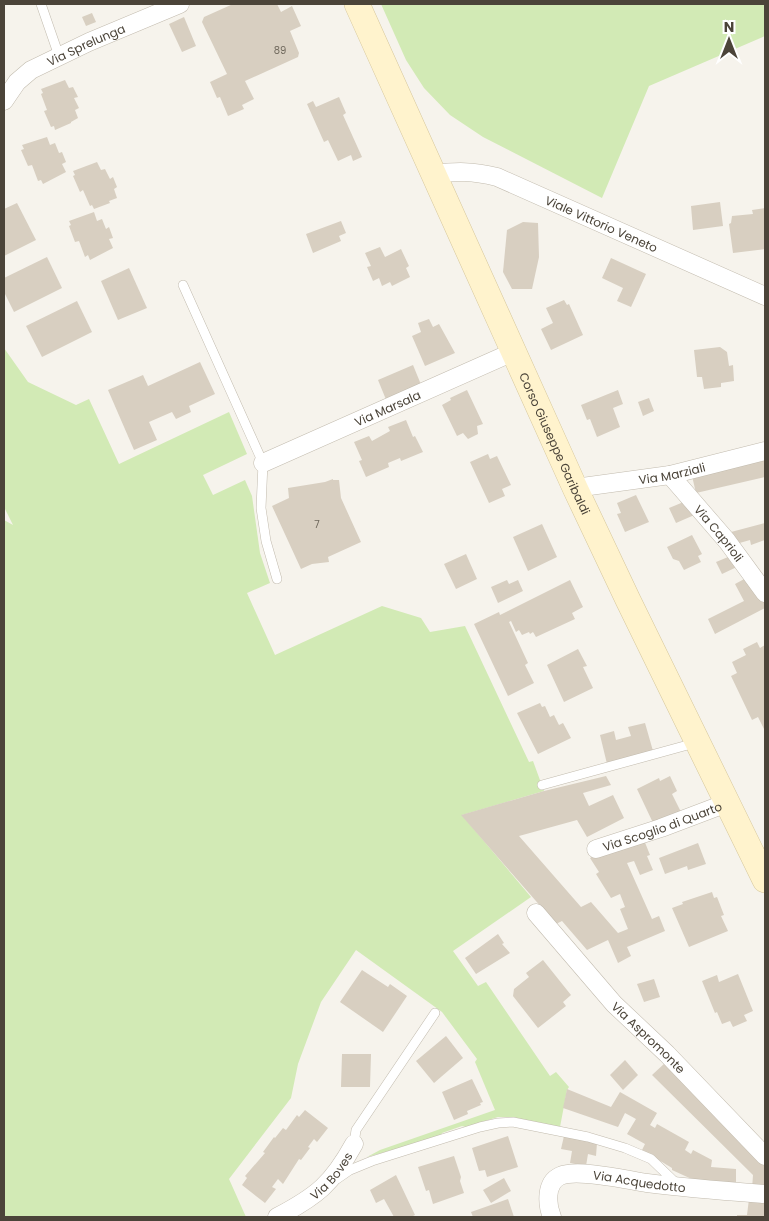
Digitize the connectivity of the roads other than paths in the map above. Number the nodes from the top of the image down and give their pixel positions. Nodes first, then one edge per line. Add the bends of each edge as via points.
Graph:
1 (40, 4) edge
2 (180, 4) edge
3 (357, 4) edge
4 (159, 8) edge
5 (59, 56) junction
6 (4, 101) edge
7 (433, 174) junction
8 (182, 285) dead end
9 (765, 296) edge
10 (513, 352) junction
11 (765, 451) edge
12 (263, 463) junction
13 (670, 475) junction
14 (575, 488) junction
15 (277, 580) dead end
16 (765, 593) edge
17 (698, 743) junction
18 (542, 785) dead end
19 (727, 803) junction
20 (596, 849) dead end
21 (765, 880) edge
22 (536, 913) dead end
23 (435, 1013) dead end
24 (354, 1144) joint
25 (765, 1156) edge
26 (680, 1186) junction
27 (325, 1188) junction
28 (765, 1194) edge
29 (277, 1217) edge
30 (552, 1217) edge

1 - 5 lane
2 - 4 street, Via Sprelunga
3 - 7 main road, Corso Giuseppe Garibaldi
4 - 5 street, Via Sprelunga
5 - 6 street, Via Sprelunga via 31,70 17,82
7 - 9 street, Viale Vittorio Veneto via 459,171 497,177
7 - 10 main road, Corso Giuseppe Garibaldi
8 - 12 lane
10 - 12 street, Via Marsala
10 - 14 main road, Corso Giuseppe Garibaldi
11 - 13 street, Via Marziali
12 - 15 lane via 261,508
13 - 14 street, Via Marziali
13 - 16 street, Via Caprioli via 727,541
14 - 17 main road, Corso Giuseppe Garibaldi
17 - 18 lane
17 - 19 main road, Corso Giuseppe Garibaldi
19 - 20 street, Via Scoglio di Quarto
19 - 21 main road, Corso Giuseppe Garibaldi
22 - 25 street, Via Aspromonte via 614,1004
23 - 24 lane via 356,1130
24 - 27 street, Via Boves
26 - 27 lane via 650,1159 626,1148 588,1136 513,1122 480,1127 372,1161 350,1170
26 - 28 street, Via Acquedotto
26 - 30 street, Via Acquedotto via 589,1174 560,1176 551,1185 548,1202
27 - 29 street, Via Boves

